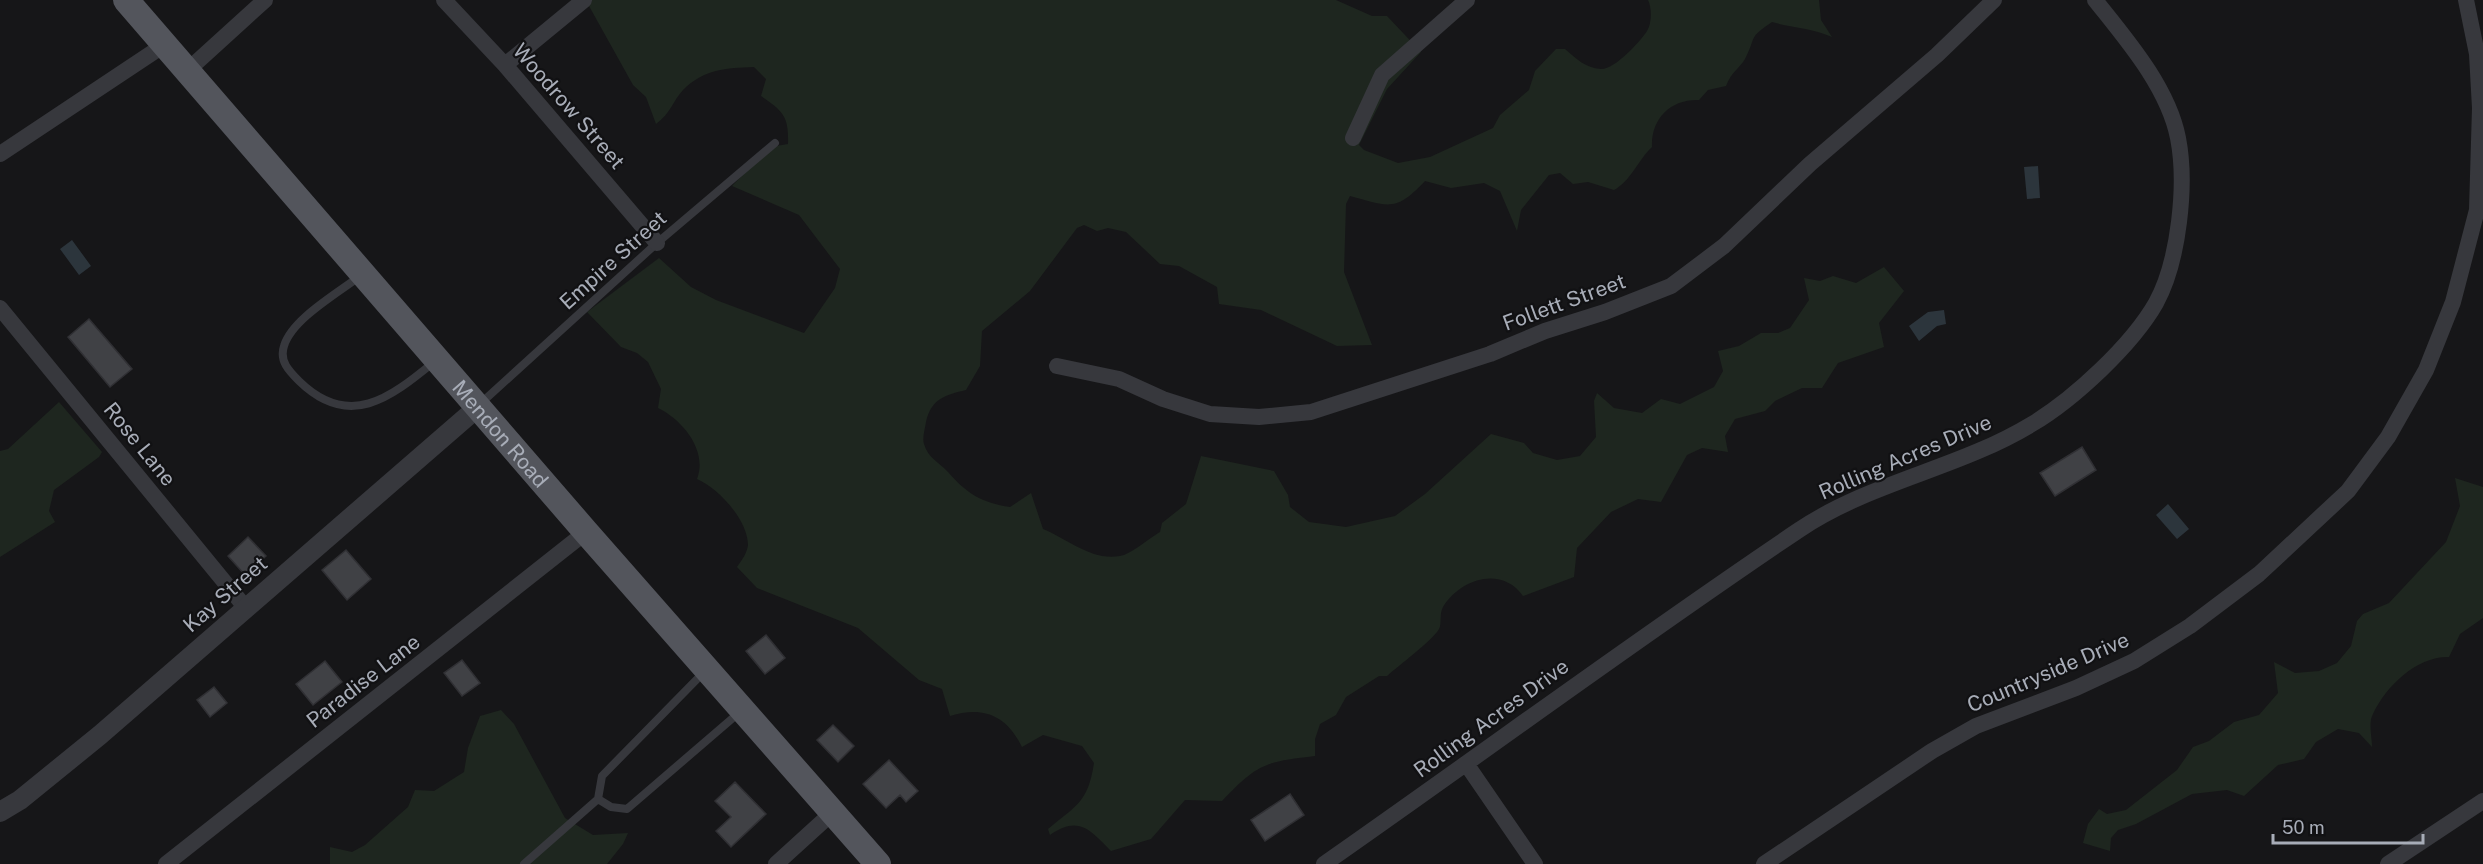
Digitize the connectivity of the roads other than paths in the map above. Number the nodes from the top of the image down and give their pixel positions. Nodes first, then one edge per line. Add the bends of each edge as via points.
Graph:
1 (126, 0) edge
2 (265, 0) edge
3 (444, 0) edge
4 (584, 0) edge
5 (1467, 0) edge
6 (1994, 0) edge
7 (2095, 0) edge
8 (2466, 0) edge
9 (164, 45) junction
10 (505, 65) junction
11 (188, 70) junction
12 (1353, 138) dead end
13 (775, 143) dead end
14 (0, 154) edge
15 (2480, 211) edge
16 (657, 243) junction
17 (363, 274) junction
18 (0, 308) edge
19 (437, 359) junction
20 (1057, 366) dead end
21 (478, 407) junction
22 (586, 532) junction
23 (245, 607) junction
24 (708, 669) junction
25 (742, 710) junction
26 (1467, 765) junction
27 (598, 799) junction
28 (2483, 801) edge
29 (0, 812) edge
30 (832, 813) junction
31 (166, 864) edge
32 (524, 864) edge
33 (776, 864) edge
34 (878, 864) edge
35 (1324, 864) edge
36 (1534, 864) edge
37 (1764, 864) edge
38 (2388, 864) edge

1 - 9 main road, Mendon Road
2 - 11 street
3 - 10 street, Woodrow Street
4 - 10 street
5 - 12 street via 1382,75
6 - 20 street, Follett Street via 1724,246 1671,286 1616,308 1311,412 1259,417 1210,414 1119,379
7 - 26 street, Rolling Acres Drive via 2155,81 2177,135 2182,180 2178,226 2158,300 2135,335 2073,394 2033,424 1987,448 1846,502 1803,527 1601,666
8 - 15 street, Countryside Drive via 2477,54
9 - 11 main road, Mendon Road
9 - 14 street
10 - 16 street, Woodrow Street
11 - 17 main road, Mendon Road
13 - 16 lane, Empire Street
15 - 37 street, Countryside Drive via 2426,370 2388,437 2348,491 2259,574 2190,626 2134,661 1976,726 1932,751
16 - 21 lane, Empire Street
17 - 19 main road, Mendon Road
17 - 19 lane via 297,324 284,346 283,359 289,371 314,395 351,408 387,397
18 - 23 street, Rose Lane
19 - 21 main road, Mendon Road
21 - 22 main road, Mendon Road
21 - 23 street, Kay Street
22 - 24 main road, Mendon Road
22 - 31 street, Paradise Lane
23 - 29 street, Kay Street via 100,735
24 - 25 main road, Mendon Road
24 - 27 lane via 602,776
25 - 27 lane via 627,809 611,807
25 - 30 main road, Mendon Road
26 - 35 street, Rolling Acres Drive
26 - 36 street
27 - 32 lane
28 - 38 street
30 - 33 street
30 - 34 main road, Mendon Road

